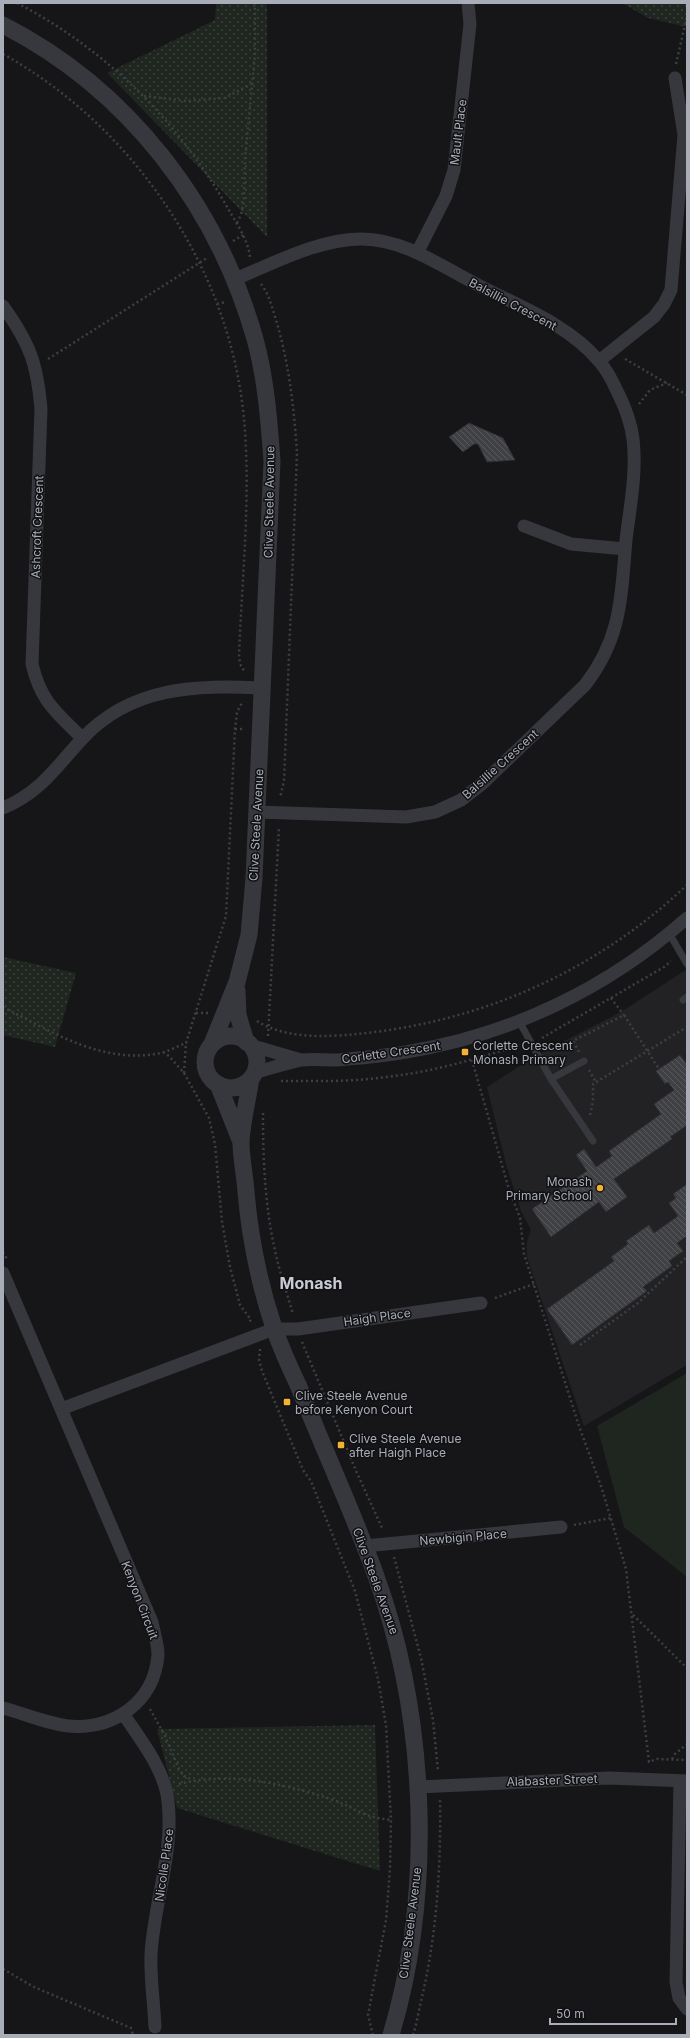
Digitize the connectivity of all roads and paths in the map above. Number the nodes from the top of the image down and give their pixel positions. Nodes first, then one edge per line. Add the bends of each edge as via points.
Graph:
1 (255, 3) edge
2 (468, 3) edge
3 (687, 16) edge
4 (3, 25) edge
5 (3, 54) edge
6 (675, 78) joint
7 (252, 84) junction
8 (143, 96) dead end
9 (237, 223) dead end
10 (417, 253) junction
11 (256, 259) dead end
12 (250, 260) dead end
13 (199, 263) junction
14 (235, 279) junction
15 (258, 281) dead end
16 (3, 306) edge
17 (599, 361) junction
18 (620, 361) dead end
19 (35, 367) junction
20 (667, 383) junction
21 (687, 395) edge
22 (636, 410) dead end
23 (524, 526) dead end
24 (625, 549) junction
25 (239, 675) dead end
26 (263, 688) junction
27 (244, 700) dead end
28 (82, 738) junction
29 (279, 802) dead end
30 (3, 808) edge
31 (257, 812) junction
32 (284, 824) dead end
33 (687, 885) edge
34 (687, 918) edge
35 (669, 934) junction
36 (687, 964) edge
37 (237, 982) junction
38 (611, 998) dead end
39 (3, 1007) edge
40 (624, 1015) junction
41 (519, 1021) junction
42 (687, 1027) edge
43 (186, 1043) junction
44 (248, 1043) junction
45 (212, 1044) junction
46 (647, 1051) junction
47 (163, 1052) junction
48 (301, 1060) junction
49 (472, 1060) dead end
50 (584, 1061) joint
51 (659, 1069) dead end
52 (184, 1073) junction
53 (252, 1076) junction
54 (551, 1079) junction
55 (218, 1084) junction
56 (263, 1108) dead end
57 (581, 1123) junction
58 (593, 1141) dead end
59 (242, 1142) junction
60 (3, 1252) edge
61 (687, 1257) edge
62 (7, 1270) edge
63 (534, 1284) junction
64 (480, 1303) joint
65 (293, 1315) dead end
66 (247, 1325) dead end
67 (274, 1329) junction
68 (580, 1345) dead end
69 (304, 1346) dead end
70 (260, 1348) dead end
71 (61, 1409) junction
72 (611, 1518) junction
73 (561, 1527) joint
74 (385, 1533) dead end
75 (365, 1546) junction
76 (396, 1563) dead end
77 (633, 1615) junction
78 (687, 1668) edge
79 (148, 1706) dead end
80 (3, 1708) edge
81 (124, 1715) junction
82 (687, 1744) edge
83 (672, 1759) junction
84 (687, 1760) edge
85 (438, 1771) dead end
86 (194, 1780) junction
87 (683, 1781) edge
88 (418, 1786) junction
89 (165, 1788) junction
90 (391, 1820) junction
91 (3, 1969) edge
92 (687, 2009) edge
93 (155, 2027) dead end
94 (133, 2035) edge
95 (373, 2035) edge
96 (391, 2035) edge

1 - 7 path
2 - 10 street, Mault Place via 470,24 454,170 446,196
3 - 6 path via 676,57
4 - 14 street, Clive Steele Avenue via 32,41 91,82 142,131 186,188 205,218
5 - 13 path via 58,90 112,137 158,193
6 - 17 street via 684,135 671,290 654,317
7 - 8 path via 225,98 186,102
7 - 9 path via 244,200
10 - 14 street, Balsillie Crescent via 378,241 337,241 311,248
10 - 17 street, Balsillie Crescent via 553,324 578,340
11 - 12 path
13 - 19 path
13 - 25 path via 228,339 244,417 246,497 239,655 244,671
14 - 26 street, Clive Steele Avenue via 255,339 263,377 272,461
15 - 29 path via 266,290 284,350 294,407 297,453 284,781
16 - 19 street, Ashcroft Crescent via 20,330
17 - 24 street, Balsillie Crescent via 610,376 625,407 633,439 633,472
18 - 20 path via 622,356
19 - 28 street, Ashcroft Crescent via 41,409 32,664 36,684 47,702
20 - 21 path
20 - 22 path via 650,390
23 - 24 street via 571,544
24 - 31 street, Balsillie Crescent via 615,631 595,672 585,685 482,784 461,800 435,812 406,817
26 - 28 street via 181,688 148,696 119,710
26 - 31 street, Clive Steele Avenue
27 - 43 path via 237,712 235,728 226,916
28 - 30 street via 38,788
31 - 37 street, Clive Steele Avenue via 249,935
32 - 33 path via 279,826 268,1027 301,1034 343,1035 381,1032 475,1011 519,995 571,971 601,953 650,918
34 - 35 street, Corlette Crescent
35 - 36 lane
35 - 41 street, Corlette Crescent via 601,981 568,1000
37 - 44 street, Clive Steele Avenue via 238,1015
37 - 45 street, Clive Steele Avenue
38 - 40 path
39 - 47 path via 70,1041 104,1053 125,1056
40 - 46 path
40 - 50 path via 573,1041
41 - 48 street, Corlette Crescent via 439,1046 404,1053 337,1060
41 - 54 lane
42 - 46 path
43 - 47 path
43 - 52 path
44 - 45 street via 233,1036
44 - 48 street, Corlette Crescent
44 - 53 street via 256,1056
45 - 55 street via 205,1058 205,1066 207,1073
46 - 51 path
46 - 57 path via 593,1084 590,1118
47 - 52 path via 170,1056
48 - 53 street, Corlette Crescent
49 - 63 path via 508,1186 520,1218 524,1254
50 - 54 lane
52 - 66 path via 210,1124 215,1144 227,1252 240,1305 251,1320
53 - 55 street via 239,1087
53 - 59 street, Clive Steele Avenue
54 - 57 lane
55 - 59 street, Clive Steele Avenue
56 - 65 path via 263,1160 269,1214 277,1258
57 - 58 lane
59 - 67 street, Clive Steele Avenue via 250,1231 256,1264
60 - 62 path
61 - 68 path via 638,1303
62 - 71 street, Kenyon Circuit
63 - 64 path
63 - 72 path
64 - 67 street, Haigh Place via 298,1329
67 - 71 street
67 - 75 street, Clive Steele Avenue
69 - 74 path
70 - 90 path via 262,1371 348,1572 369,1640 386,1725
71 - 81 street, Kenyon Circuit via 152,1622 157,1645 158,1656 153,1678 141,1698
72 - 73 path
72 - 77 path via 626,1569
73 - 75 street, Newbigin Place
75 - 88 street, Clive Steele Avenue via 395,1635 406,1680
76 - 85 path via 422,1658 433,1720
77 - 78 path
77 - 83 path via 649,1762
79 - 86 path via 165,1736 179,1769 184,1776
80 - 81 street, Kenyon Circuit via 67,1726 97,1725
81 - 89 street, Nicolle Place via 148,1752
82 - 83 path
83 - 84 path
86 - 89 path
86 - 90 path via 234,1779 287,1786 338,1802 368,1815
87 - 88 street, Alabaster Street via 609,1778
87 - 92 street via 676,1982 679,1998
88 - 96 street, Clive Steele Avenue via 417,1890 408,1959
89 - 93 street, Nicolle Place via 170,1824 151,1954
90 - 95 path via 386,1920 368,2015
91 - 94 path via 34,1987 131,2028

